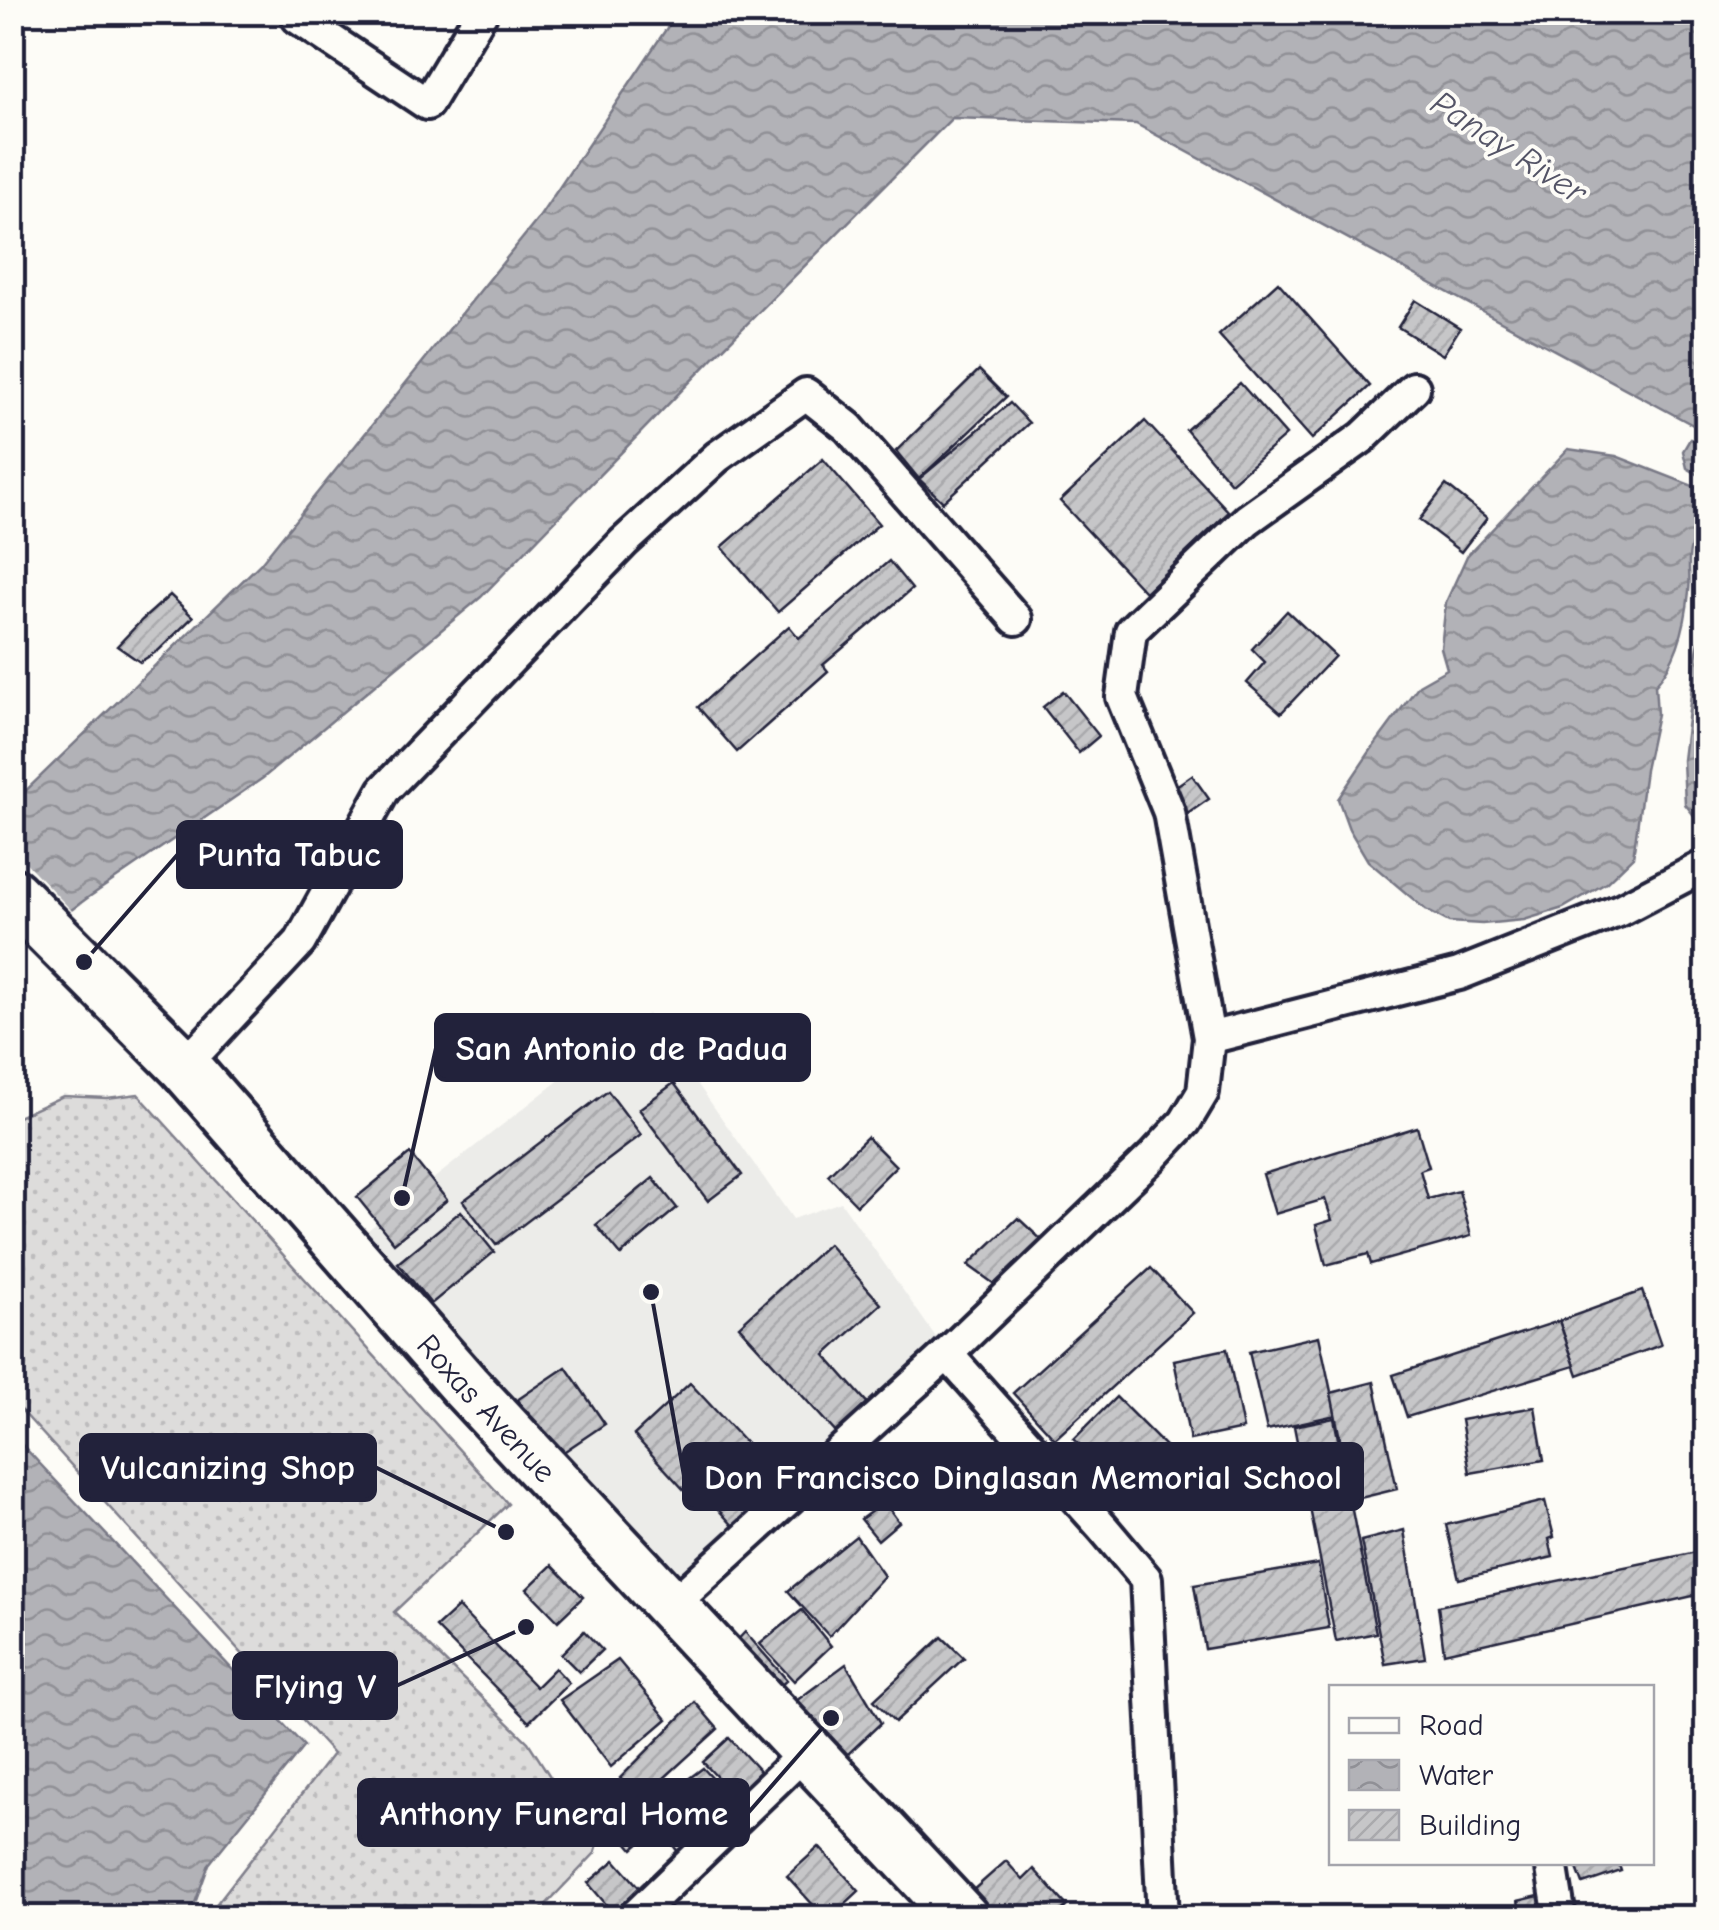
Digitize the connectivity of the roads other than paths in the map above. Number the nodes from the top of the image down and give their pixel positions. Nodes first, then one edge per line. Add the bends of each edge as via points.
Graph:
1 (482, 12) edge
2 (296, 14) edge
3 (1414, 388) dead end
4 (1016, 619) dead end
5 (1706, 865) edge
6 (12, 894) edge
7 (1210, 1038) junction
8 (184, 1066) junction
9 (947, 1354) junction
10 (670, 1607) junction
11 (808, 1750) junction
12 (1551, 1865) edge
13 (633, 1918) edge
14 (962, 1918) edge
15 (1164, 1918) edge
16 (1560, 1918) edge

1 - 2 street via 428,104
3 - 7 street via 1363,437 1246,520 1131,631 1122,697 1169,812
4 - 8 street via 848,428 806,394 716,457 624,542 384,790 300,942
5 - 7 street via 1620,910 1459,974
6 - 8 main road, Roxas Avenue
7 - 9 street via 1203,1092 1185,1122
8 - 10 main road, Roxas Avenue
9 - 10 street
9 - 15 street via 1146,1579
10 - 11 main road, Roxas Avenue
11 - 13 street
11 - 14 main road, Roxas Avenue
12 - 16 street

